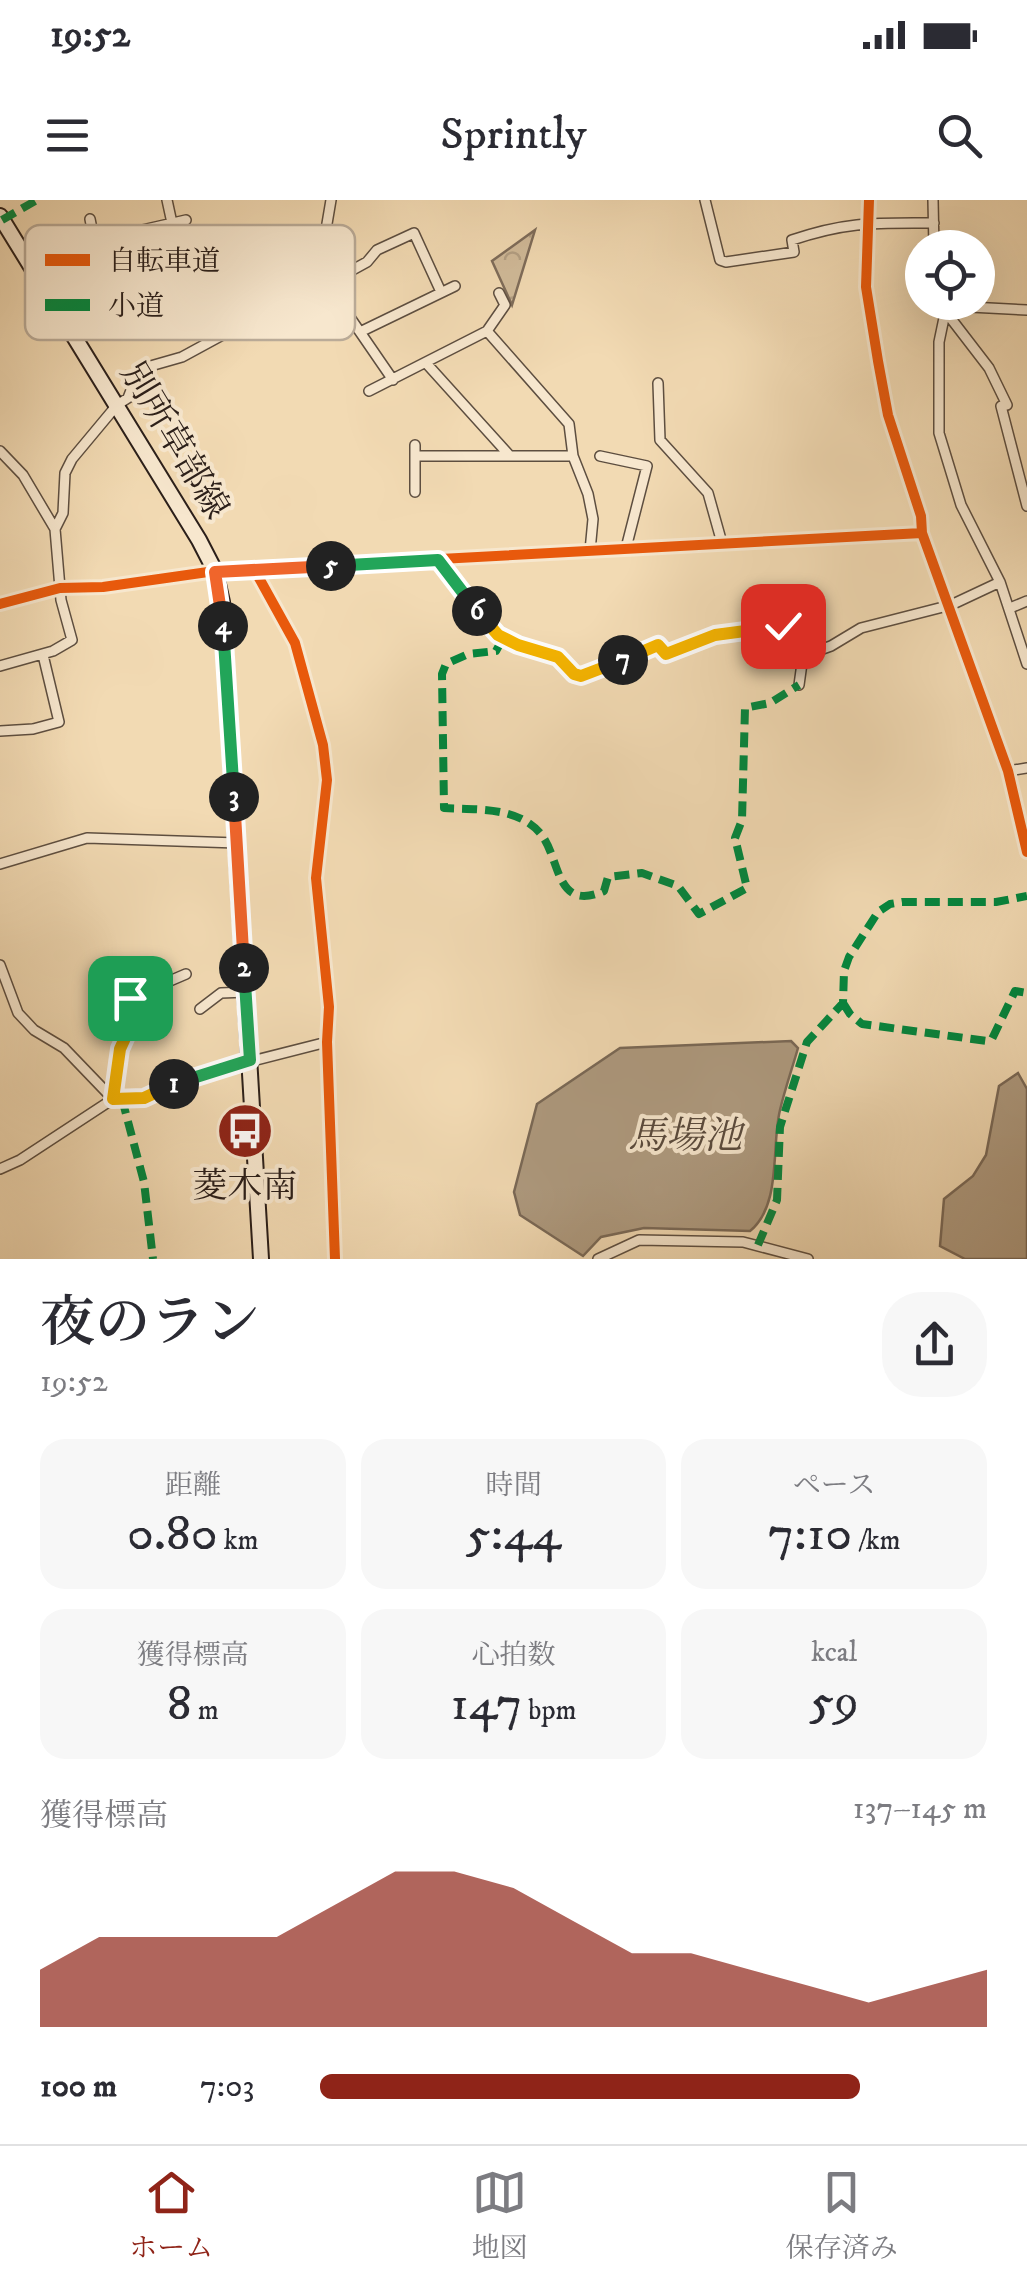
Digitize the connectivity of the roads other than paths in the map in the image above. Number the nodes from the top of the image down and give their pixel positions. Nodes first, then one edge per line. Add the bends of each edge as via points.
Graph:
1 (167, 200) edge
2 (330, 200) edge
3 (705, 200) edge
4 (868, 200) edge
5 (933, 200) edge
6 (1, 219) edge
7 (90, 220) dead end
8 (186, 220) dead end
9 (172, 223) junction
10 (870, 223) junction
11 (934, 223) junction
12 (91, 225) edge
13 (164, 225) edge
14 (326, 225) edge
15 (934, 230) edge
16 (25, 257) edge
17 (355, 269) edge
18 (455, 286) dead end
19 (441, 292) junction
20 (499, 293) dead end
21 (995, 309) edge
22 (1027, 310) edge
23 (945, 320) edge
24 (949, 320) edge
25 (355, 325) edge
26 (360, 332) junction
27 (486, 332) junction
28 (77, 340) edge
29 (213, 340) edge
30 (426, 363) junction
31 (394, 380) junction
32 (658, 383) dead end
33 (370, 392) dead end
34 (117, 404) junction
35 (0, 451) edge
36 (510, 456) junction
37 (574, 456) junction
38 (600, 456) dead end
39 (416, 492) dead end
40 (1027, 506) edge
41 (56, 529) junction
42 (922, 532) junction
43 (722, 543) junction
44 (626, 548) junction
45 (590, 551) junction
46 (438, 560) junction
47 (60, 563) junction
48 (254, 569) junction
49 (215, 572) junction
50 (1000, 582) junction
51 (60, 588) junction
52 (73, 588) junction
53 (1027, 601) edge
54 (0, 604) edge
55 (951, 605) junction
56 (1010, 608) junction
57 (43, 654) junction
58 (803, 656) junction
59 (1027, 664) edge
60 (0, 666) edge
61 (799, 685) dead end
62 (0, 731) edge
63 (1027, 768) edge
64 (1008, 771) junction
65 (237, 844) junction
66 (1027, 852) edge
67 (0, 864) edge
68 (1, 969) edge
69 (186, 974) dead end
70 (246, 992) junction
71 (200, 1009) dead end
72 (327, 1042) junction
73 (250, 1060) junction
74 (113, 1099) junction
75 (0, 1170) edge
76 (261, 1259) edge
77 (335, 1259) edge
78 (598, 1259) edge
79 (808, 1259) edge

1 - 9 street
2 - 14 street
3 - 10 street via 720,260 726,262 794,252 792,240
4 - 10 street
5 - 11 street
6 - 16 main road, 別所草部線
7 - 12 street
8 - 9 street
9 - 13 street
10 - 11 street
10 - 42 street via 866,287 878,361
11 - 15 street
17 - 19 street via 377,250 414,234
18 - 19 street
19 - 26 street
20 - 27 street via 504,304
21 - 22 street
23 - 50 street via 940,433 961,505
24 - 40 street via 990,368
25 - 26 street
26 - 31 street
27 - 30 street
27 - 37 street via 569,424
28 - 34 main road, 別所草部線
29 - 34 street via 147,367
30 - 31 street
30 - 36 street
31 - 33 street
32 - 43 street via 660,440 708,492
34 - 41 street via 72,459
34 - 49 main road, 別所草部線
35 - 41 street
36 - 37 street
36 - 39 street via 416,450
37 - 45 street via 593,520
38 - 44 street via 647,466
41 - 47 street
42 - 43 street
42 - 55 street
43 - 44 street
44 - 45 street
45 - 46 street
46 - 48 street
46 - 58 street via 498,635 558,657 581,676 658,645 666,654 715,635 783,626
47 - 51 street
47 - 52 street
48 - 49 street
48 - 72 street via 295,643 322,745 327,780 316,878
49 - 52 street
49 - 65 main road, 別所草部線
50 - 55 street
50 - 56 street
51 - 52 street
51 - 54 street
51 - 57 street via 72,640
53 - 56 street
55 - 58 street via 861,628
55 - 64 street
56 - 59 street
57 - 60 street
57 - 62 street via 59,722
58 - 61 street
63 - 64 street
64 - 66 street
65 - 67 street via 87,838
65 - 70 main road, 別所草部線
68 - 74 street via 18,1013
69 - 74 street via 130,998 135,1016 120,1049
70 - 71 street via 221,993
70 - 73 main road, 別所草部線
72 - 73 street
72 - 77 street
73 - 74 street via 144,1098
73 - 76 main road, 別所草部線
74 - 75 street
78 - 79 street via 639,1240 742,1242

